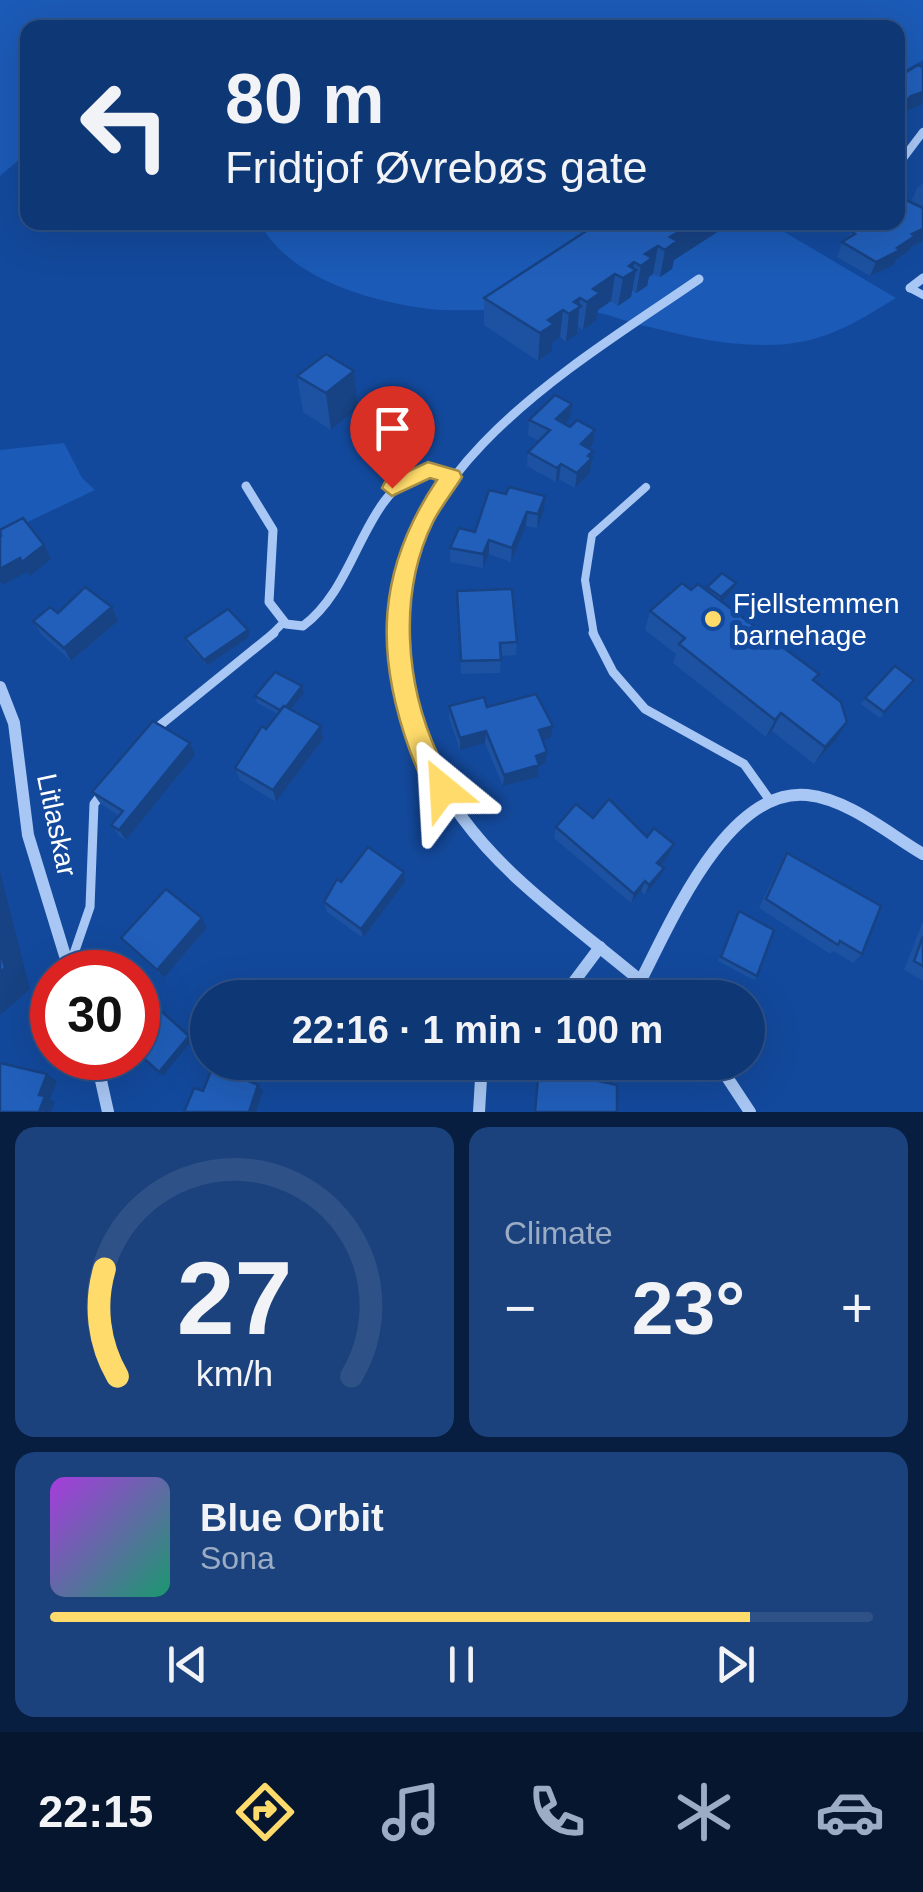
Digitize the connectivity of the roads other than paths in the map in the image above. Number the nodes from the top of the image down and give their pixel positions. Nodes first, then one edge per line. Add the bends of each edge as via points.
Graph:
1 (923, 132) edge
2 (905, 156) edge
3 (923, 278) edge
4 (699, 279) dead end
5 (910, 288) joint
6 (923, 296) edge
7 (451, 477) junction
8 (246, 486) dead end
9 (646, 487) dead end
10 (284, 622) junction
11 (0, 687) edge
12 (148, 737) edge
13 (105, 789) edge
14 (769, 799) junction
15 (923, 854) edge
16 (600, 947) junction
17 (63, 950) edge
18 (78, 950) edge
19 (575, 980) edge
20 (641, 980) joint
21 (101, 1080) edge
22 (481, 1080) edge
23 (729, 1080) edge
24 (108, 1112) edge
25 (479, 1112) edge
26 (750, 1112) edge

1 - 2 street
3 - 5 street
4 - 7 street via 520,407
5 - 6 lane
7 - 10 street via 428,470 392,488 323,614 298,625
7 - 16 street via 423,519 400,588 396,627 410,715 428,763 459,814 555,916
8 - 10 street via 275,530 269,602
9 - 14 lane via 592,535 585,580 590,627 613,672 645,709 744,764
10 - 12 lane
11 - 17 street, Litlaskar via 14,724 28,835
13 - 18 lane via 94,804 96,867
14 - 15 street via 808,795 830,802
14 - 20 street via 708,862
16 - 19 street
16 - 20 street
21 - 24 street
22 - 25 street
23 - 26 street

